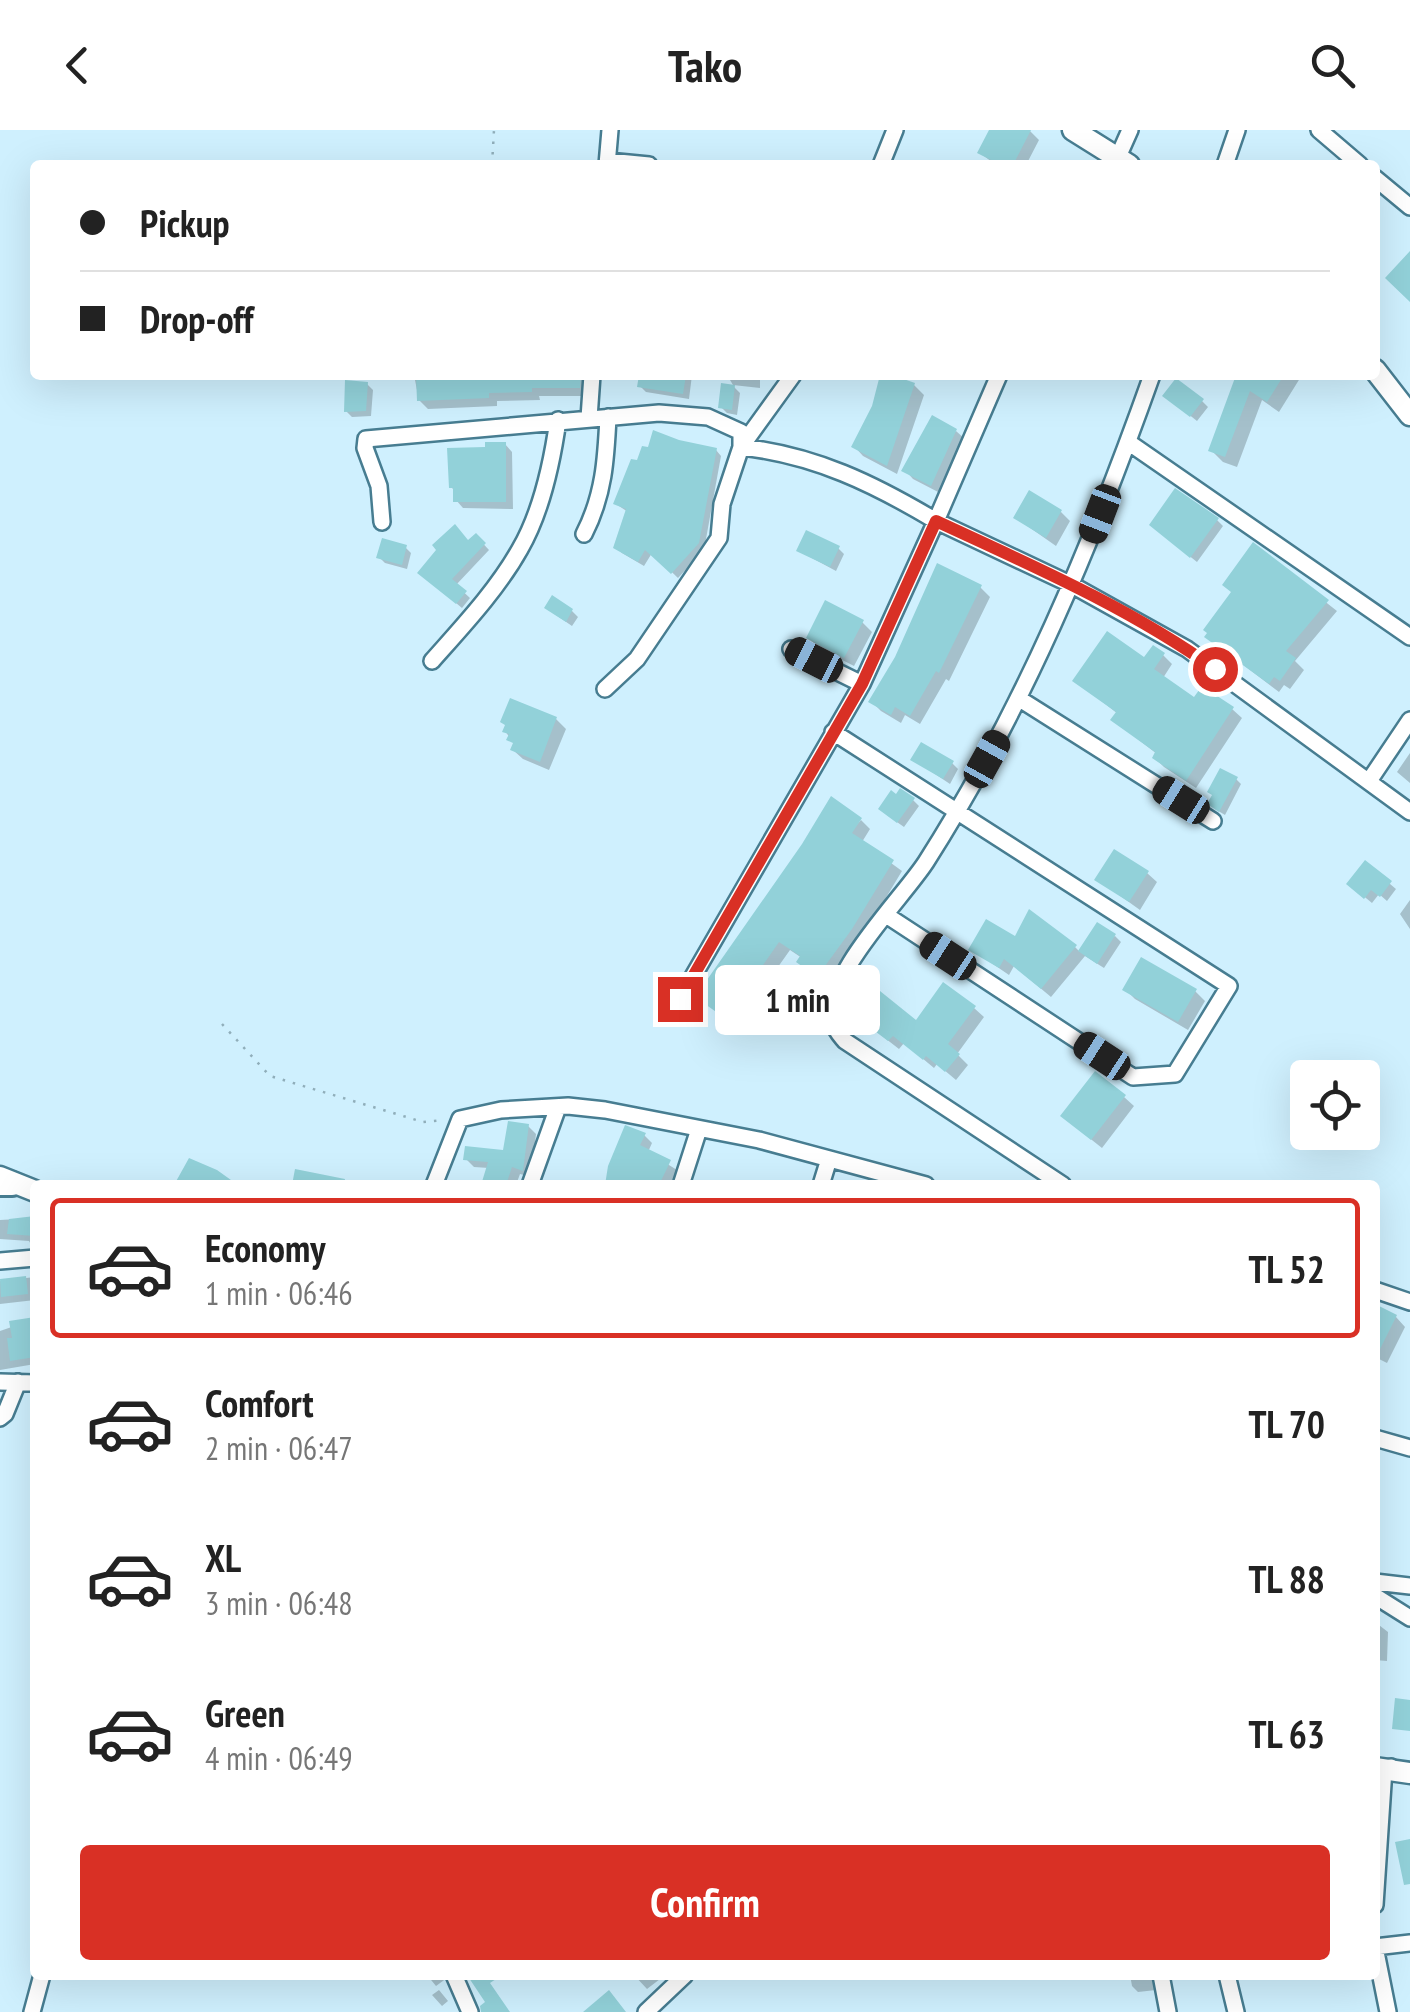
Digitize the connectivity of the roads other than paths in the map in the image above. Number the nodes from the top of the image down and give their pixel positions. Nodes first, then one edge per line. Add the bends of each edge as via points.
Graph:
1 (610, 130) edge
2 (894, 130) edge
3 (1073, 130) edge
4 (1130, 130) edge
5 (1236, 130) edge
6 (1319, 130) edge
7 (1113, 159) edge
8 (608, 160) edge
9 (883, 160) edge
10 (1227, 160) edge
11 (1354, 160) edge
12 (1380, 182) edge
13 (1410, 208) edge
14 (1380, 376) edge
15 (592, 380) edge
16 (789, 380) edge
17 (997, 380) edge
18 (1150, 380) edge
19 (1410, 415) edge
20 (608, 417) junction
21 (589, 418) junction
22 (558, 420) junction
23 (1128, 442) junction
24 (741, 447) junction
25 (936, 521) junction
26 (382, 522) dead end
27 (584, 534) dead end
28 (1072, 585) junction
29 (1410, 637) edge
30 (790, 648) dead end
31 (432, 661) dead end
32 (862, 684) junction
33 (606, 689) dead end
34 (1018, 698) junction
35 (1410, 720) edge
36 (833, 732) junction
37 (1368, 781) junction
38 (958, 811) junction
39 (1410, 812) edge
40 (1213, 820) dead end
41 (886, 915) junction
42 (680, 999) dead end
43 (558, 1107) junction
44 (699, 1128) junction
45 (829, 1159) junction
46 (436, 1180) edge
47 (532, 1180) edge
48 (682, 1180) edge
49 (823, 1180) edge
50 (907, 1180) edge
51 (1056, 1180) edge
52 (4, 1182) edge
53 (30, 1190) edge
54 (30, 1258) edge
55 (0, 1261) edge
56 (1380, 1292) edge
57 (1410, 1302) edge
58 (0, 1382) edge
59 (27, 1383) edge
60 (0, 1418) edge
61 (1380, 1439) edge
62 (1410, 1448) edge
63 (1380, 1583) edge
64 (1410, 1586) edge
65 (1380, 1599) edge
66 (1410, 1618) edge
67 (1410, 1763) edge
68 (1380, 1769) edge
69 (1410, 1772) edge
70 (1410, 1944) edge
71 (1380, 1947) edge
72 (1380, 1972) edge
73 (41, 1980) edge
74 (456, 1980) edge
75 (680, 1980) edge
76 (1162, 1980) edge
77 (1228, 1980) edge
78 (32, 2012) edge
79 (470, 2012) edge
80 (646, 2012) edge
81 (1168, 2012) edge
82 (1236, 2012) edge
83 (1388, 2012) edge

1 - 8 street
2 - 9 street
3 - 7 street
4 - 7 street
5 - 10 street
6 - 11 street
12 - 13 street
14 - 19 street
15 - 21 street
16 - 24 street
17 - 25 street
18 - 23 street
20 - 21 street
20 - 24 street via 708,417 742,432
20 - 27 street via 606,469
21 - 22 street
22 - 26 street via 366,439
22 - 31 street via 522,548
23 - 28 street
23 - 29 street
24 - 25 street via 873,483
24 - 33 street via 722,504 719,538 637,658
25 - 28 street
25 - 32 street
28 - 34 street
28 - 37 street via 1187,649
30 - 32 street
32 - 36 street
34 - 38 street
34 - 40 street
35 - 37 street
36 - 38 street
36 - 42 street
37 - 39 street
38 - 41 street
38 - 41 street via 1229,986 1175,1074 1133,1076
41 - 51 street via 841,982 832,1020 837,1031
43 - 44 street
43 - 46 street via 460,1119
43 - 47 street
44 - 45 street
44 - 48 street
45 - 49 street
45 - 50 street
52 - 53 street
54 - 55 street
56 - 57 street
58 - 59 street
59 - 60 street
61 - 62 street
63 - 64 street
65 - 66 street
67 - 68 street
68 - 69 street
70 - 71 street
72 - 83 street
73 - 78 street
74 - 79 street
75 - 80 street
76 - 81 street
77 - 82 street

